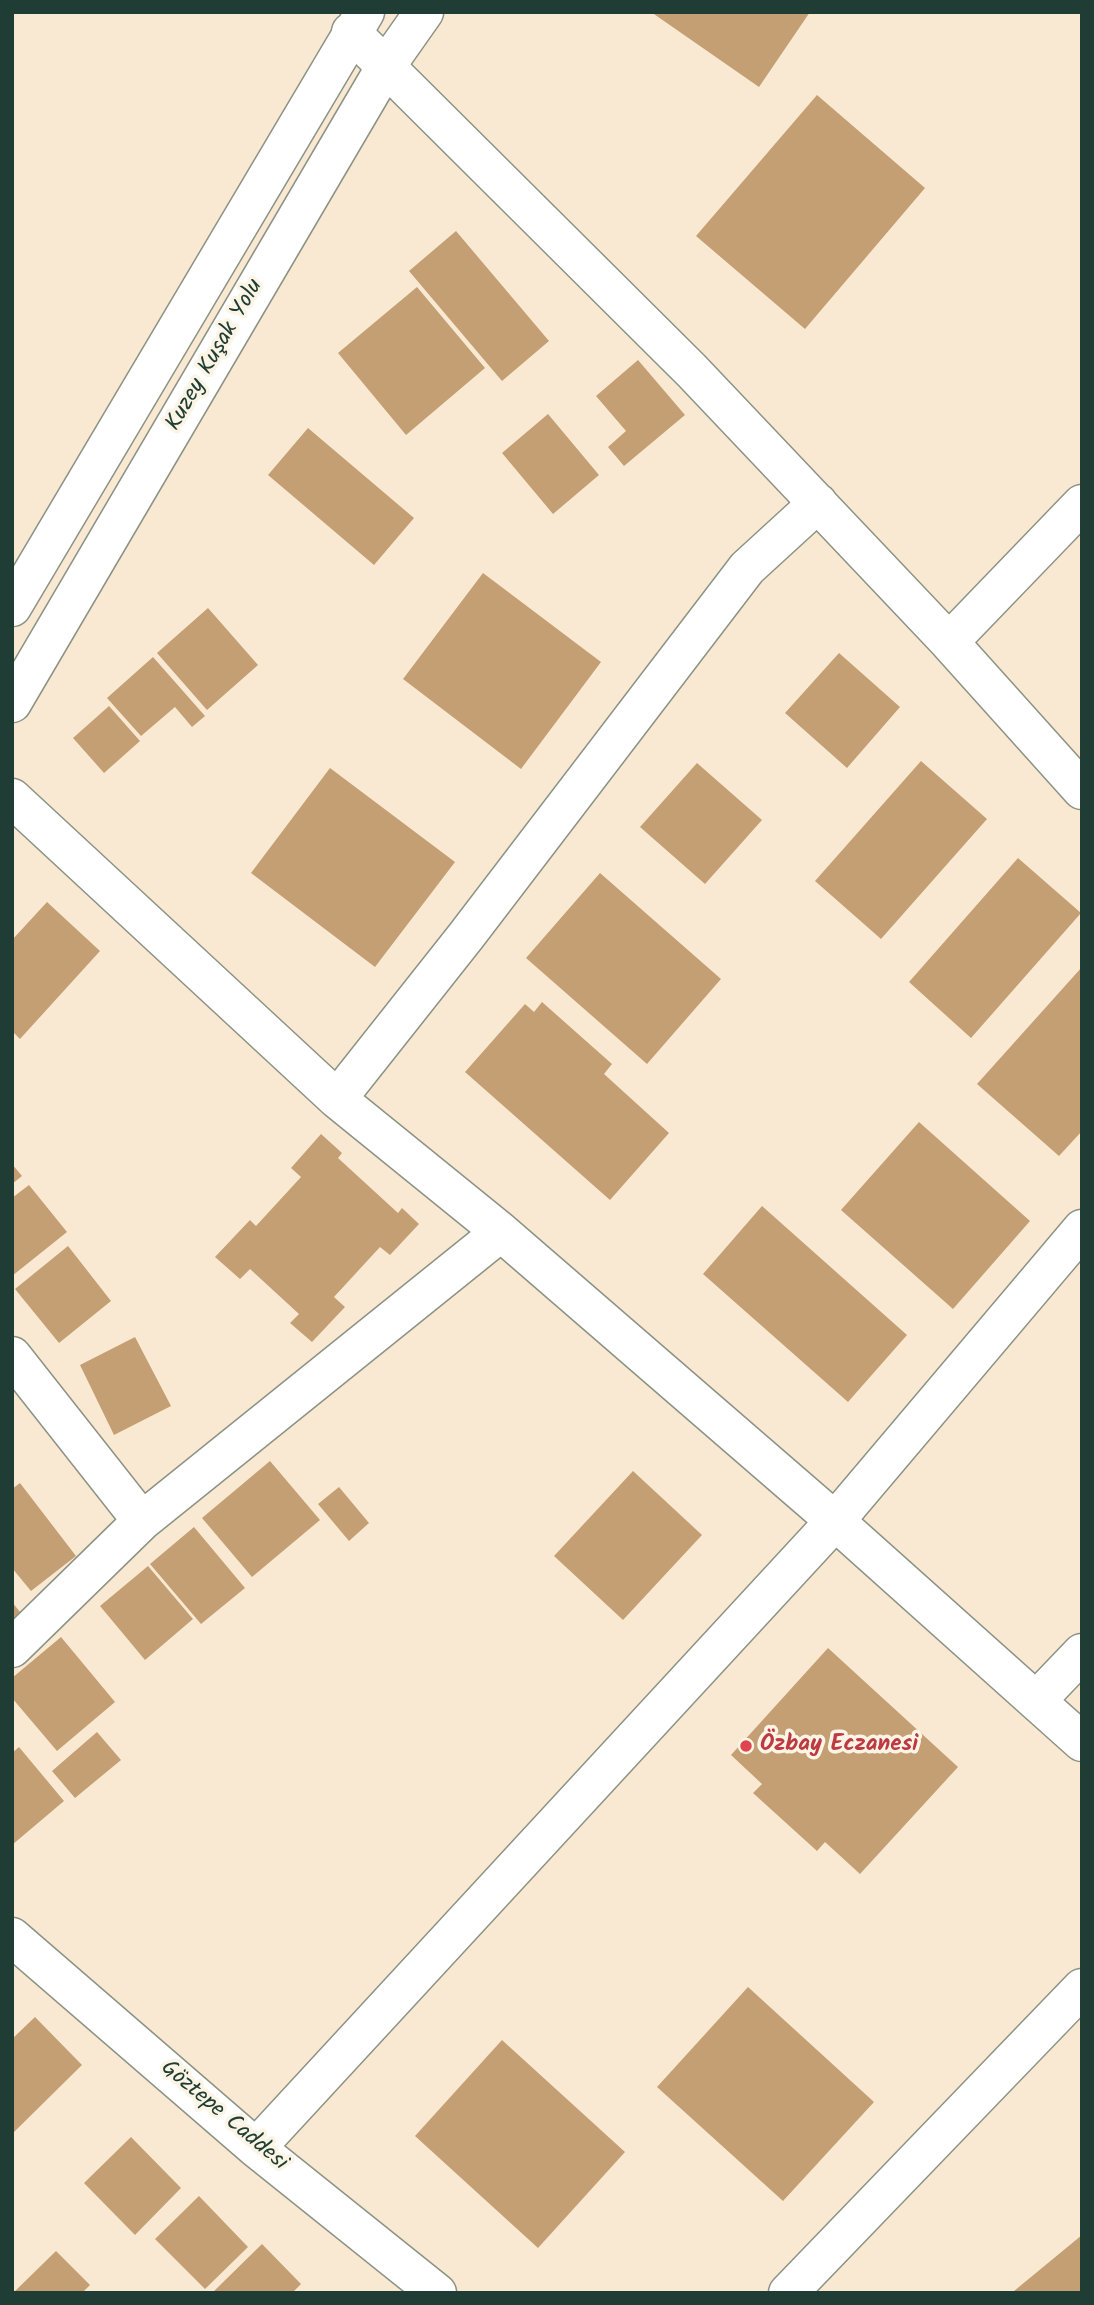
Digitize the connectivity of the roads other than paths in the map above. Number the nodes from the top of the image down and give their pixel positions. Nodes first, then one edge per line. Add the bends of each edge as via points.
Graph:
1 (424, 12) edge
2 (358, 22) edge
3 (386, 66) junction
4 (818, 503) junction
5 (1082, 504) edge
6 (12, 607) edge
7 (949, 642) junction
8 (12, 703) edge
9 (1082, 790) edge
10 (12, 798) edge
11 (337, 1099) junction
12 (1082, 1229) edge
13 (501, 1232) junction
14 (12, 1356) edge
15 (142, 1521) junction
16 (835, 1521) junction
17 (12, 1648) edge
18 (1082, 1653) edge
19 (1036, 1701) junction
20 (1082, 1742) edge
21 (12, 1937) edge
22 (1082, 1988) edge
23 (256, 2148) junction
24 (437, 2293) edge
25 (788, 2293) edge

1 - 3 street, Kuzey Kuşak Yolu
2 - 3 street
2 - 6 street, Kuzey Kuşak Yolu
3 - 4 street
3 - 8 street, Kuzey Kuşak Yolu
4 - 7 street
4 - 11 street via 747,568
5 - 7 street
7 - 9 street
10 - 11 street
11 - 13 street
12 - 16 street
13 - 15 street
13 - 16 street
14 - 15 street
15 - 17 street
16 - 19 street
16 - 23 street
18 - 19 street
19 - 20 street
21 - 23 street, Göztepe Caddesi
22 - 25 street
23 - 24 street, Göztepe Caddesi

